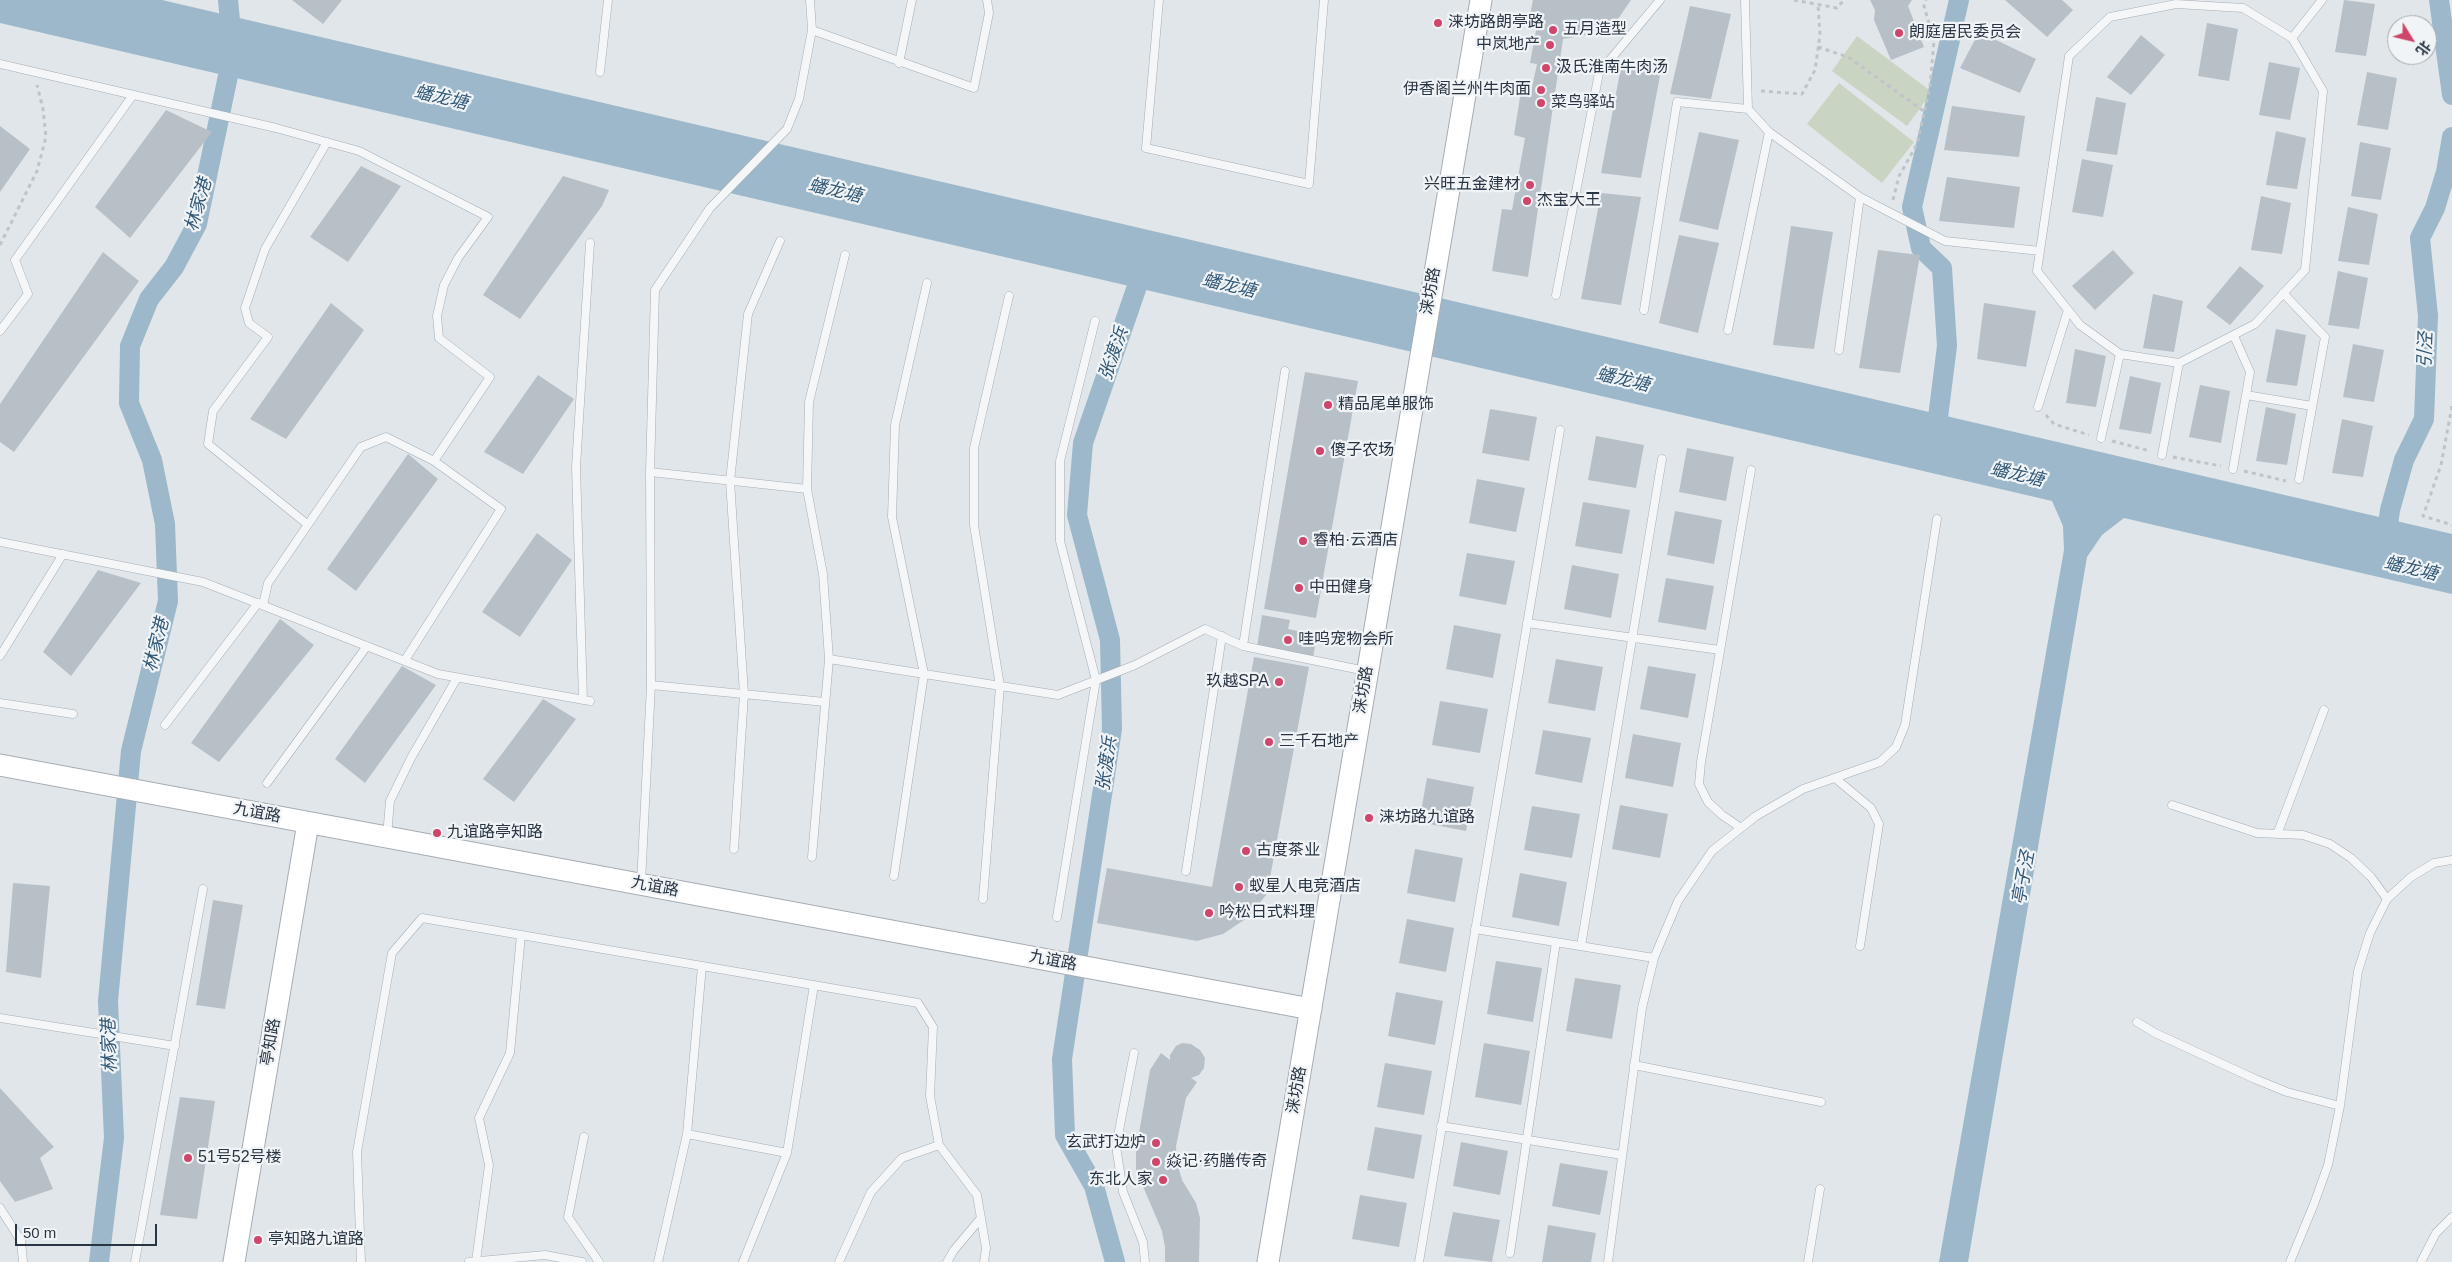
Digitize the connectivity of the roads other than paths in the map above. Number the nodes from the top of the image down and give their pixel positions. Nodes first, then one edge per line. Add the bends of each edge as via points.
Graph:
1 (608, 0) edge
2 (810, 0) edge
3 (912, 0) edge
4 (987, 0) edge
5 (1159, 0) edge
6 (1324, 0) edge
7 (1481, 0) edge
8 (1660, 0) edge
9 (1745, 0) edge
10 (2322, 0) edge
11 (812, 30) junction
12 (2292, 38) junction
13 (899, 62) junction
14 (0, 64) edge
15 (600, 72) dead end
16 (133, 95) junction
17 (1748, 109) junction
18 (1769, 132) junction
19 (328, 142) junction
20 (1860, 197) junction
21 (780, 240) dead end
22 (590, 243) dead end
23 (2040, 251) junction
24 (845, 255) dead end
25 (927, 283) dead end
26 (2283, 293) junction
27 (1556, 295) dead end
28 (1009, 296) dead end
29 (1644, 310) dead end
30 (2068, 310) junction
31 (1096, 321) dead end
32 (1728, 330) dead end
33 (0, 331) edge
34 (2234, 336) junction
35 (1839, 350) dead end
36 (2120, 354) junction
37 (2179, 363) junction
38 (1285, 371) dead end
39 (2246, 395) junction
40 (2312, 406) junction
41 (2038, 408) dead end
42 (1560, 430) dead end
43 (2101, 438) dead end
44 (2162, 454) dead end
45 (1662, 460) dead end
46 (434, 461) junction
47 (2233, 468) dead end
48 (1751, 470) dead end
49 (650, 472) junction
50 (2299, 479) dead end
51 (730, 481) junction
52 (807, 489) junction
53 (1937, 519) dead end
54 (307, 524) junction
55 (0, 542) edge
56 (63, 554) junction
57 (260, 604) junction
58 (1527, 623) junction
59 (1222, 636) junction
60 (1632, 638) junction
61 (368, 646) junction
62 (1243, 646) junction
63 (1720, 650) junction
64 (0, 656) edge
65 (829, 659) junction
66 (404, 660) junction
67 (1367, 672) junction
68 (924, 674) junction
69 (457, 678) junction
70 (1096, 680) junction
71 (651, 685) junction
72 (1000, 686) junction
73 (744, 694) junction
74 (825, 702) junction
75 (0, 703) edge
76 (2324, 710) dead end
77 (73, 714) dead end
78 (165, 725) dead end
79 (0, 765) edge
80 (1835, 778) junction
81 (267, 783) dead end
82 (2172, 805) dead end
83 (308, 823) junction
84 (1741, 828) junction
85 (2278, 832) junction
86 (388, 838) junction
87 (734, 849) dead end
88 (812, 857) dead end
89 (2452, 860) edge
90 (1186, 871) dead end
91 (894, 876) dead end
92 (641, 884) junction
93 (203, 890) dead end
94 (983, 899) dead end
95 (2387, 899) junction
96 (1057, 917) dead end
97 (1475, 929) junction
98 (521, 935) junction
99 (1556, 942) junction
100 (1581, 946) junction
101 (1860, 946) dead end
102 (1654, 958) junction
103 (702, 966) junction
104 (814, 985) junction
105 (1311, 1009) junction
106 (0, 1018) edge
107 (2137, 1022) dead end
108 (175, 1046) junction
109 (1134, 1053) dead end
110 (1634, 1065) junction
111 (1821, 1102) dead end
112 (2340, 1106) junction
113 (1442, 1126) junction
114 (687, 1134) junction
115 (584, 1137) dead end
116 (1527, 1140) junction
117 (939, 1145) junction
118 (787, 1152) junction
119 (1622, 1155) junction
120 (1820, 1189) dead end
121 (0, 1208) edge
122 (2452, 1217) edge
123 (981, 1218) junction
124 (1510, 1253) dead end
125 (511, 1260) edge
126 (476, 1261) edge
127 (23, 1262) edge
128 (135, 1262) edge
129 (234, 1262) edge
130 (360, 1262) edge
131 (469, 1262) edge
132 (582, 1262) edge
133 (599, 1262) edge
134 (658, 1262) edge
135 (743, 1262) edge
136 (839, 1262) edge
137 (947, 1262) edge
138 (984, 1262) edge
139 (1145, 1262) edge
140 (1268, 1262) edge
141 (1418, 1262) edge
142 (1608, 1262) edge
143 (1808, 1262) edge
144 (2290, 1262) edge
145 (2421, 1262) edge

1 - 15 lane
2 - 11 lane
3 - 13 lane
4 - 13 lane via 989,13 974,88
5 - 6 lane via 1146,148 1309,184
7 - 67 street, 涞坊路
8 - 27 lane via 1599,73
9 - 17 lane
10 - 12 lane
11 - 13 lane
11 - 49 lane via 799,99 787,129 710,208 655,290
12 - 23 lane via 2244,8 2176,4 2110,17 2069,56
12 - 26 lane via 2323,91 2305,270
14 - 16 lane
16 - 19 lane
16 - 33 lane via 15,260 28,294
17 - 18 lane
17 - 29 lane via 1677,102
18 - 20 lane
18 - 32 lane
19 - 46 lane via 359,151 488,217 444,285 437,316 439,338 490,377
19 - 54 lane via 264,249 245,308 249,323 268,337 213,411 208,444
20 - 23 lane via 1945,242
20 - 35 lane
21 - 51 lane via 748,314
22 - 69 lane via 576,467 586,701
23 - 30 lane via 2037,270
24 - 52 lane via 809,402
25 - 68 lane via 895,425 892,517
26 - 34 lane via 2255,324
26 - 40 lane via 2325,336
28 - 72 lane via 974,448 974,525
30 - 36 lane via 2080,326
30 - 41 lane
31 - 70 lane via 1060,461 1060,541
34 - 37 lane
34 - 39 lane via 2250,372
36 - 37 lane
36 - 43 lane
37 - 44 lane
38 - 62 lane
39 - 40 lane
39 - 47 lane
40 - 50 lane
42 - 58 lane
45 - 60 lane
46 - 54 lane via 386,437 361,447
46 - 66 lane via 501,509
48 - 63 lane
49 - 51 lane
49 - 71 lane
51 - 52 lane
51 - 73 lane
52 - 65 lane via 823,574
53 - 80 lane via 1905,725 1896,748 1880,762
54 - 57 lane via 268,583
55 - 56 lane
56 - 57 lane via 196,580
56 - 64 lane
57 - 61 lane
57 - 78 lane
58 - 60 lane
58 - 97 lane
59 - 62 lane
59 - 70 lane via 1205,629 1135,665
59 - 90 lane
60 - 63 lane
60 - 100 lane
61 - 66 lane
61 - 81 lane
62 - 67 lane
63 - 84 lane via 1699,784 1708,802
65 - 68 lane
65 - 74 lane
66 - 69 lane
67 - 105 street, 涞坊路
68 - 72 lane
68 - 91 lane
69 - 86 lane via 390,801
70 - 72 lane via 1058,695
70 - 96 lane
71 - 73 lane
71 - 92 lane
72 - 94 lane
73 - 74 lane
73 - 87 lane
74 - 88 lane
75 - 77 lane
76 - 85 lane
79 - 83 street, 九谊路
80 - 84 lane via 1803,789
80 - 101 lane via 1871,808 1879,824
82 - 85 lane via 2257,833
83 - 86 street, 九谊路
83 - 129 street, 亭知路
84 - 102 lane via 1712,852 1678,900
85 - 95 lane via 2303,835 2330,844 2371,877
86 - 92 street, 九谊路
89 - 95 lane via 2434,863 2410,876
92 - 105 street, 九谊路
93 - 108 lane
95 - 112 lane via 2370,933 2358,971
97 - 99 lane
97 - 113 lane
98 - 103 lane
98 - 126 lane via 510,1053 479,1118 489,1165
98 - 130 lane via 422,918 392,953 357,1152
99 - 100 lane
99 - 116 lane
100 - 102 lane
102 - 110 lane via 1642,1008
103 - 104 lane
103 - 114 lane
104 - 117 lane via 918,1003 933,1027 930,1096
104 - 118 lane
105 - 140 street, 涞坊路
106 - 108 lane
107 - 112 lane via 2254,1079 2287,1092
108 - 128 lane
109 - 139 lane via 1116,1146 1123,1192 1143,1242
110 - 111 lane
110 - 119 lane
112 - 144 lane via 2328,1165
113 - 116 lane
113 - 141 lane
114 - 118 lane
114 - 134 lane
115 - 133 lane via 568,1217
116 - 119 lane
116 - 124 lane
117 - 123 lane via 977,1195
117 - 136 lane via 902,1158 871,1192
118 - 135 lane
119 - 142 lane
120 - 143 lane
121 - 127 lane via 22,1242
122 - 145 lane via 2436,1233
123 - 137 lane
123 - 138 lane via 986,1248
125 - 126 lane
125 - 132 lane via 545,1255
126 - 131 lane

